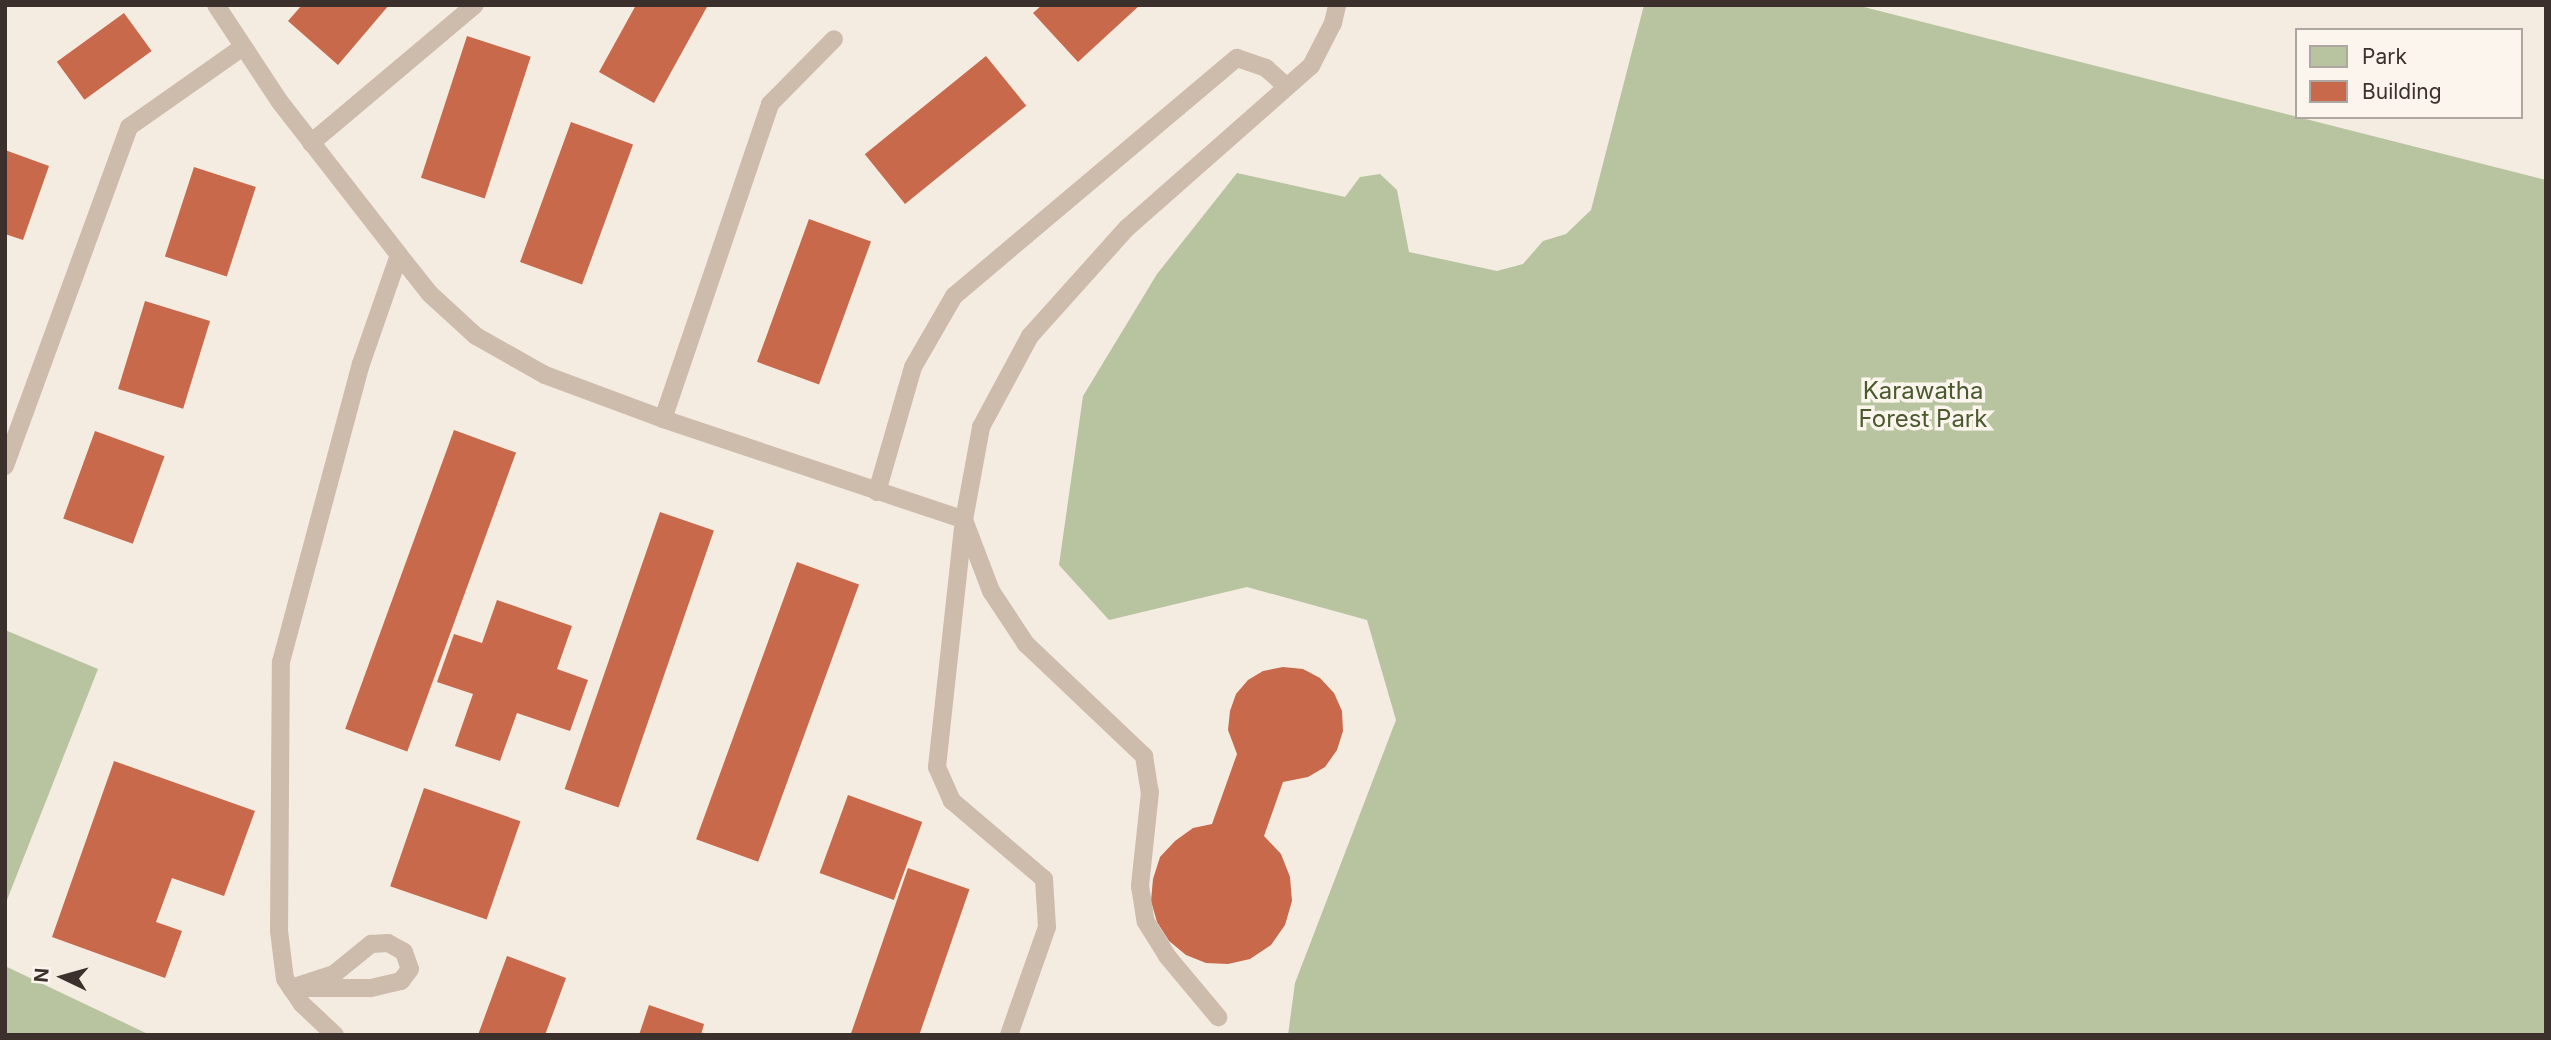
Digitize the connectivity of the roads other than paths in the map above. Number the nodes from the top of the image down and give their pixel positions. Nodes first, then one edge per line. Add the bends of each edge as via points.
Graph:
1 (216, 5) edge
2 (475, 5) edge
3 (1337, 5) edge
4 (834, 39) dead end
5 (243, 47) junction
6 (1286, 86) junction
7 (311, 143) junction
8 (399, 255) junction
9 (663, 419) junction
10 (5, 466) edge
11 (877, 492) junction
12 (964, 520) junction
13 (291, 988) junction
14 (1218, 1017) dead end
15 (335, 1035) edge
16 (1009, 1035) edge

1 - 5 lane
2 - 7 lane
3 - 6 lane via 1311,66
4 - 9 lane via 770,104
5 - 7 lane
5 - 10 lane via 129,127
6 - 11 lane via 1266,68 1237,58 954,296 913,366
6 - 12 lane via 1127,228 1030,336 981,427
7 - 8 lane
8 - 9 lane via 430,294 476,336 545,375
8 - 13 lane via 361,364 281,662 279,931 285,979
9 - 11 lane
11 - 12 lane
12 - 14 lane via 991,591 1026,643 1144,756 1150,792 1140,886 1146,922 1167,956
12 - 16 lane via 937,767 952,801 1044,878 1047,927
13 - 13 lane via 334,974 371,944 388,943 404,952 410,970 401,981 370,988
13 - 15 lane

